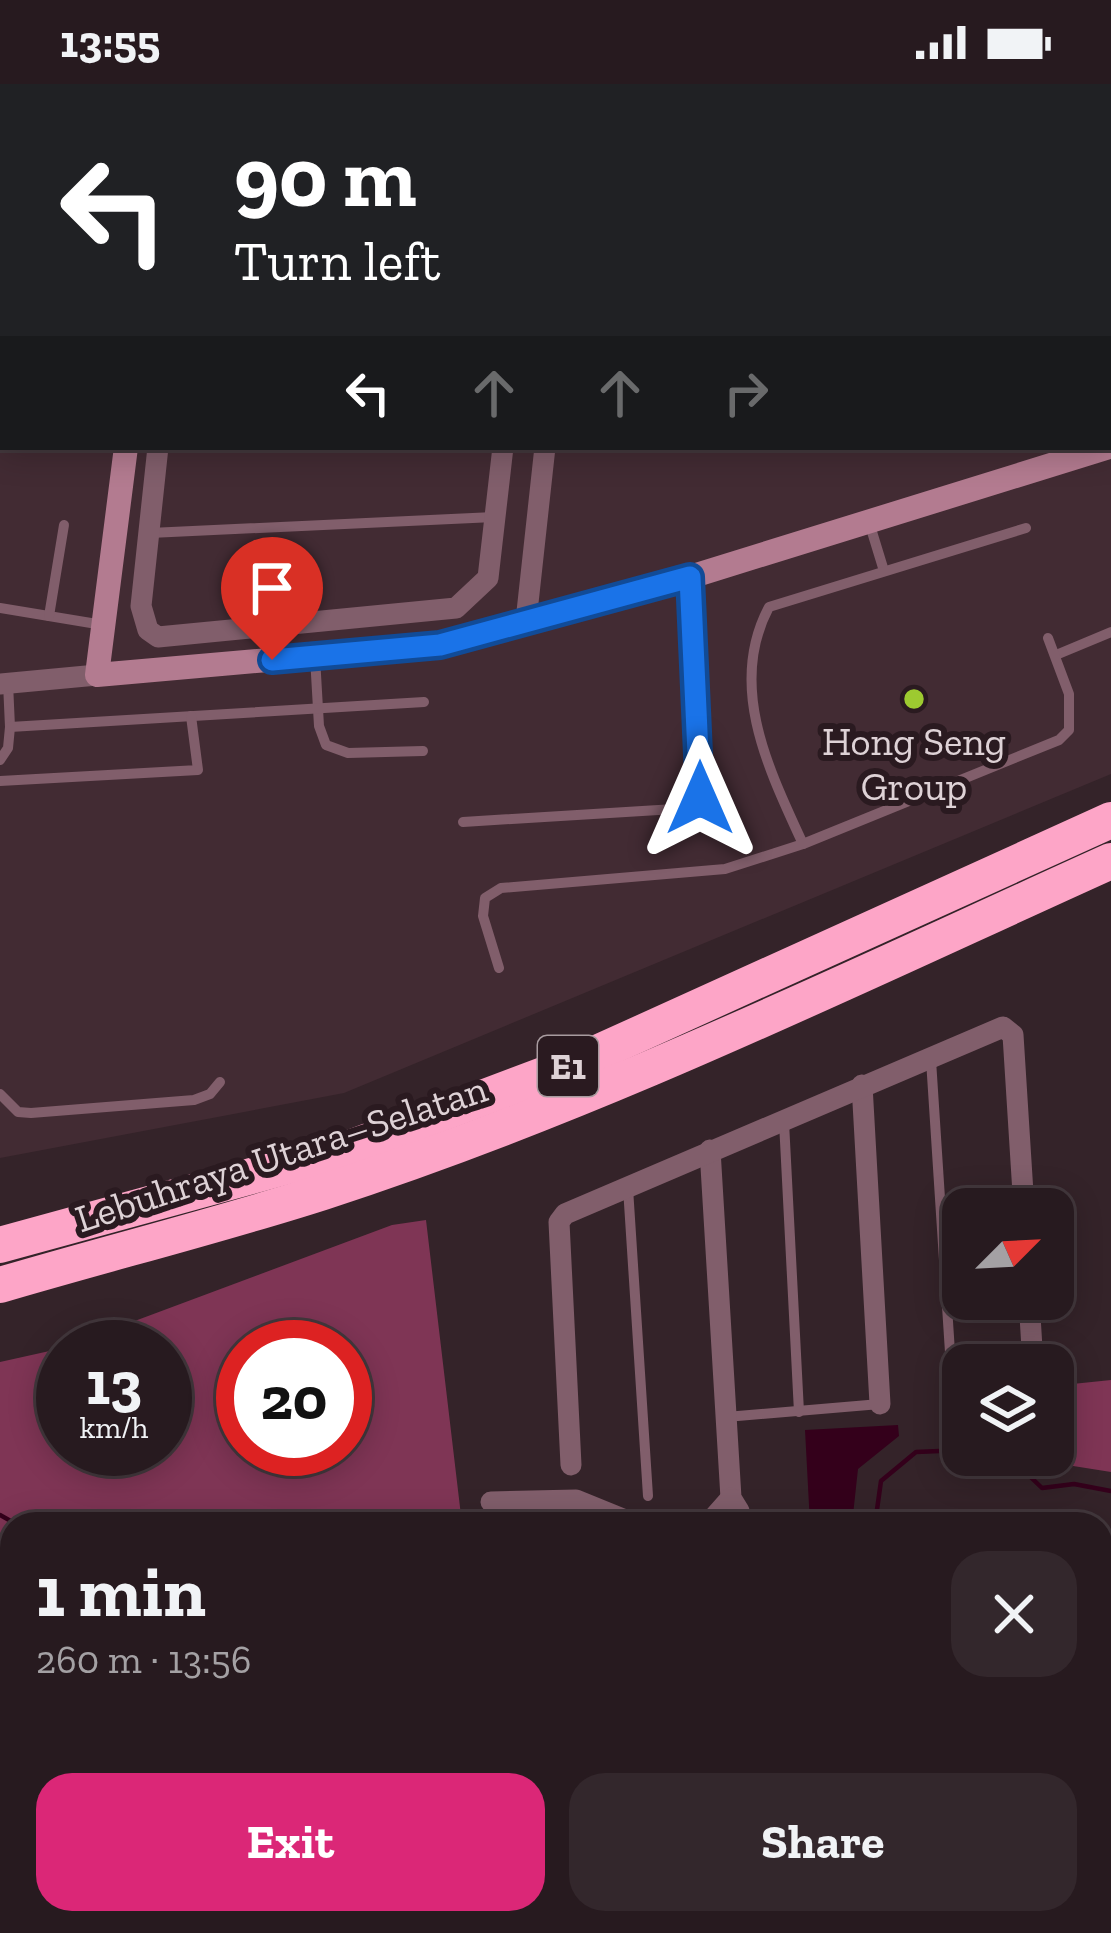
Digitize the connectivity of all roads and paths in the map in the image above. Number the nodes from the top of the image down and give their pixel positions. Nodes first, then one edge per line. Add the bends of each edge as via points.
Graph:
1 (126, 450) edge
2 (158, 450) edge
3 (503, 450) edge
4 (545, 450) edge
5 (1098, 450) edge
6 (494, 517) junction
7 (869, 520) junction
8 (64, 525) dead end
9 (1026, 528) dead end
10 (147, 533) junction
11 (884, 571) junction
12 (690, 577) junction
13 (0, 608) edge
14 (49, 616) junction
15 (526, 621) junction
16 (104, 625) junction
17 (1111, 632) edge
18 (1048, 638) dead end
19 (1056, 655) junction
20 (315, 657) junction
21 (98, 675) junction
22 (4, 683) edge
23 (424, 702) dead end
24 (317, 708) junction
25 (191, 716) junction
26 (10, 727) junction
27 (423, 751) dead end
28 (0, 760) edge
29 (0, 781) edge
30 (1111, 820) edge
31 (463, 822) dead end
32 (803, 844) junction
33 (1111, 861) edge
34 (499, 968) dead end
35 (931, 1057) junction
36 (220, 1082) dead end
37 (862, 1085) junction
38 (0, 1094) edge
39 (784, 1118) junction
40 (710, 1150) junction
41 (627, 1185) junction
42 (1022, 1188) edge
43 (0, 1245) edge
44 (0, 1285) edge
45 (949, 1344) edge
46 (880, 1404) joint
47 (800, 1412) junction
48 (726, 1417) junction
49 (571, 1466) dead end
50 (648, 1496) dead end
51 (731, 1498) junction
52 (491, 1502) dead end
53 (606, 1512) edge
54 (719, 1512) edge
55 (739, 1512) edge

1 - 16 main road
2 - 10 street
3 - 6 street
4 - 15 street
5 - 7 main road
6 - 10 lane
6 - 10 street via 488,578 456,608 158,637 141,606
7 - 11 lane
7 - 12 main road
8 - 14 lane
9 - 11 lane
11 - 32 lane via 769,607 760,623 750,694 756,730
12 - 15 main road
12 - 31 lane via 703,783 691,808
13 - 14 lane
14 - 16 lane
15 - 20 main road via 440,645
16 - 21 main road
17 - 19 lane
18 - 19 lane
19 - 32 lane via 1070,719 1059,740
20 - 21 main road
20 - 24 lane
21 - 22 street
22 - 26 lane
23 - 24 lane
24 - 25 lane
24 - 27 lane via 333,749
25 - 26 lane
25 - 29 lane via 198,770
26 - 28 lane
30 - 43 highway, Lebuhraya Utara–Selatan / E1 via 575,1063 339,1152
32 - 34 lane via 725,869 502,888 485,898 483,916
33 - 44 highway, Lebuhraya Utara–Selatan / E1 via 740,1031 540,1112 324,1192
35 - 37 street
35 - 42 street via 1010,1028
35 - 45 lane
36 - 38 lane via 194,1100 32,1114
37 - 39 street
37 - 46 street
39 - 40 street
39 - 47 lane
40 - 41 street
40 - 48 street
41 - 49 street via 559,1222
41 - 50 lane
46 - 47 lane
47 - 48 lane
48 - 51 street
51 - 54 street
51 - 55 street
52 - 53 street via 576,1500

